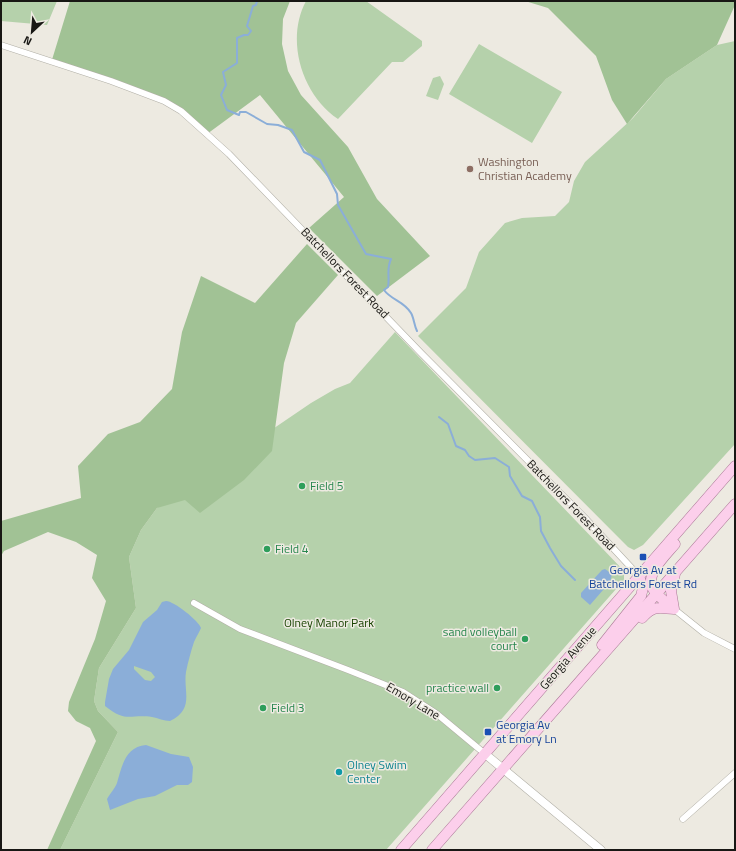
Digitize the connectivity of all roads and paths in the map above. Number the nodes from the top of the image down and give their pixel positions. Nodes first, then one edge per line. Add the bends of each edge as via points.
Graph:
1 (1, 45) edge
2 (735, 466) edge
3 (714, 490) junction
4 (735, 504) edge
5 (678, 568) junction
6 (639, 576) junction
7 (656, 593) junction
8 (194, 602) dead end
9 (674, 609) junction
10 (615, 640) junction
11 (735, 649) edge
12 (591, 667) junction
13 (484, 753) junction
14 (503, 768) junction
15 (735, 773) edge
16 (683, 819) dead end
17 (402, 850) edge
18 (432, 850) edge
19 (601, 850) edge

1 - 6 street, Batchellors Forest Road via 164,101 187,116 229,154
2 - 3 main road, Georgia Avenue
3 - 6 main road, Georgia Avenue
3 - 7 main road via 690,526 652,574 650,582
4 - 5 main road, Georgia Avenue
5 - 7 main road, Georgia Avenue
5 - 9 main road via 671,591
6 - 12 main road via 643,588 641,596 593,656
6 - 13 main road, Georgia Avenue
7 - 9 main road
7 - 10 main road, Georgia Avenue
8 - 13 street, Emory Lane via 240,629 403,692 437,714
9 - 10 main road via 652,609 639,623
9 - 11 street via 704,633
10 - 12 main road, Georgia Avenue
12 - 14 main road, Georgia Avenue
13 - 14 street, Emory Lane
13 - 17 main road, Georgia Avenue
14 - 18 main road, Georgia Avenue
14 - 19 street, Emory Lane
15 - 16 street

